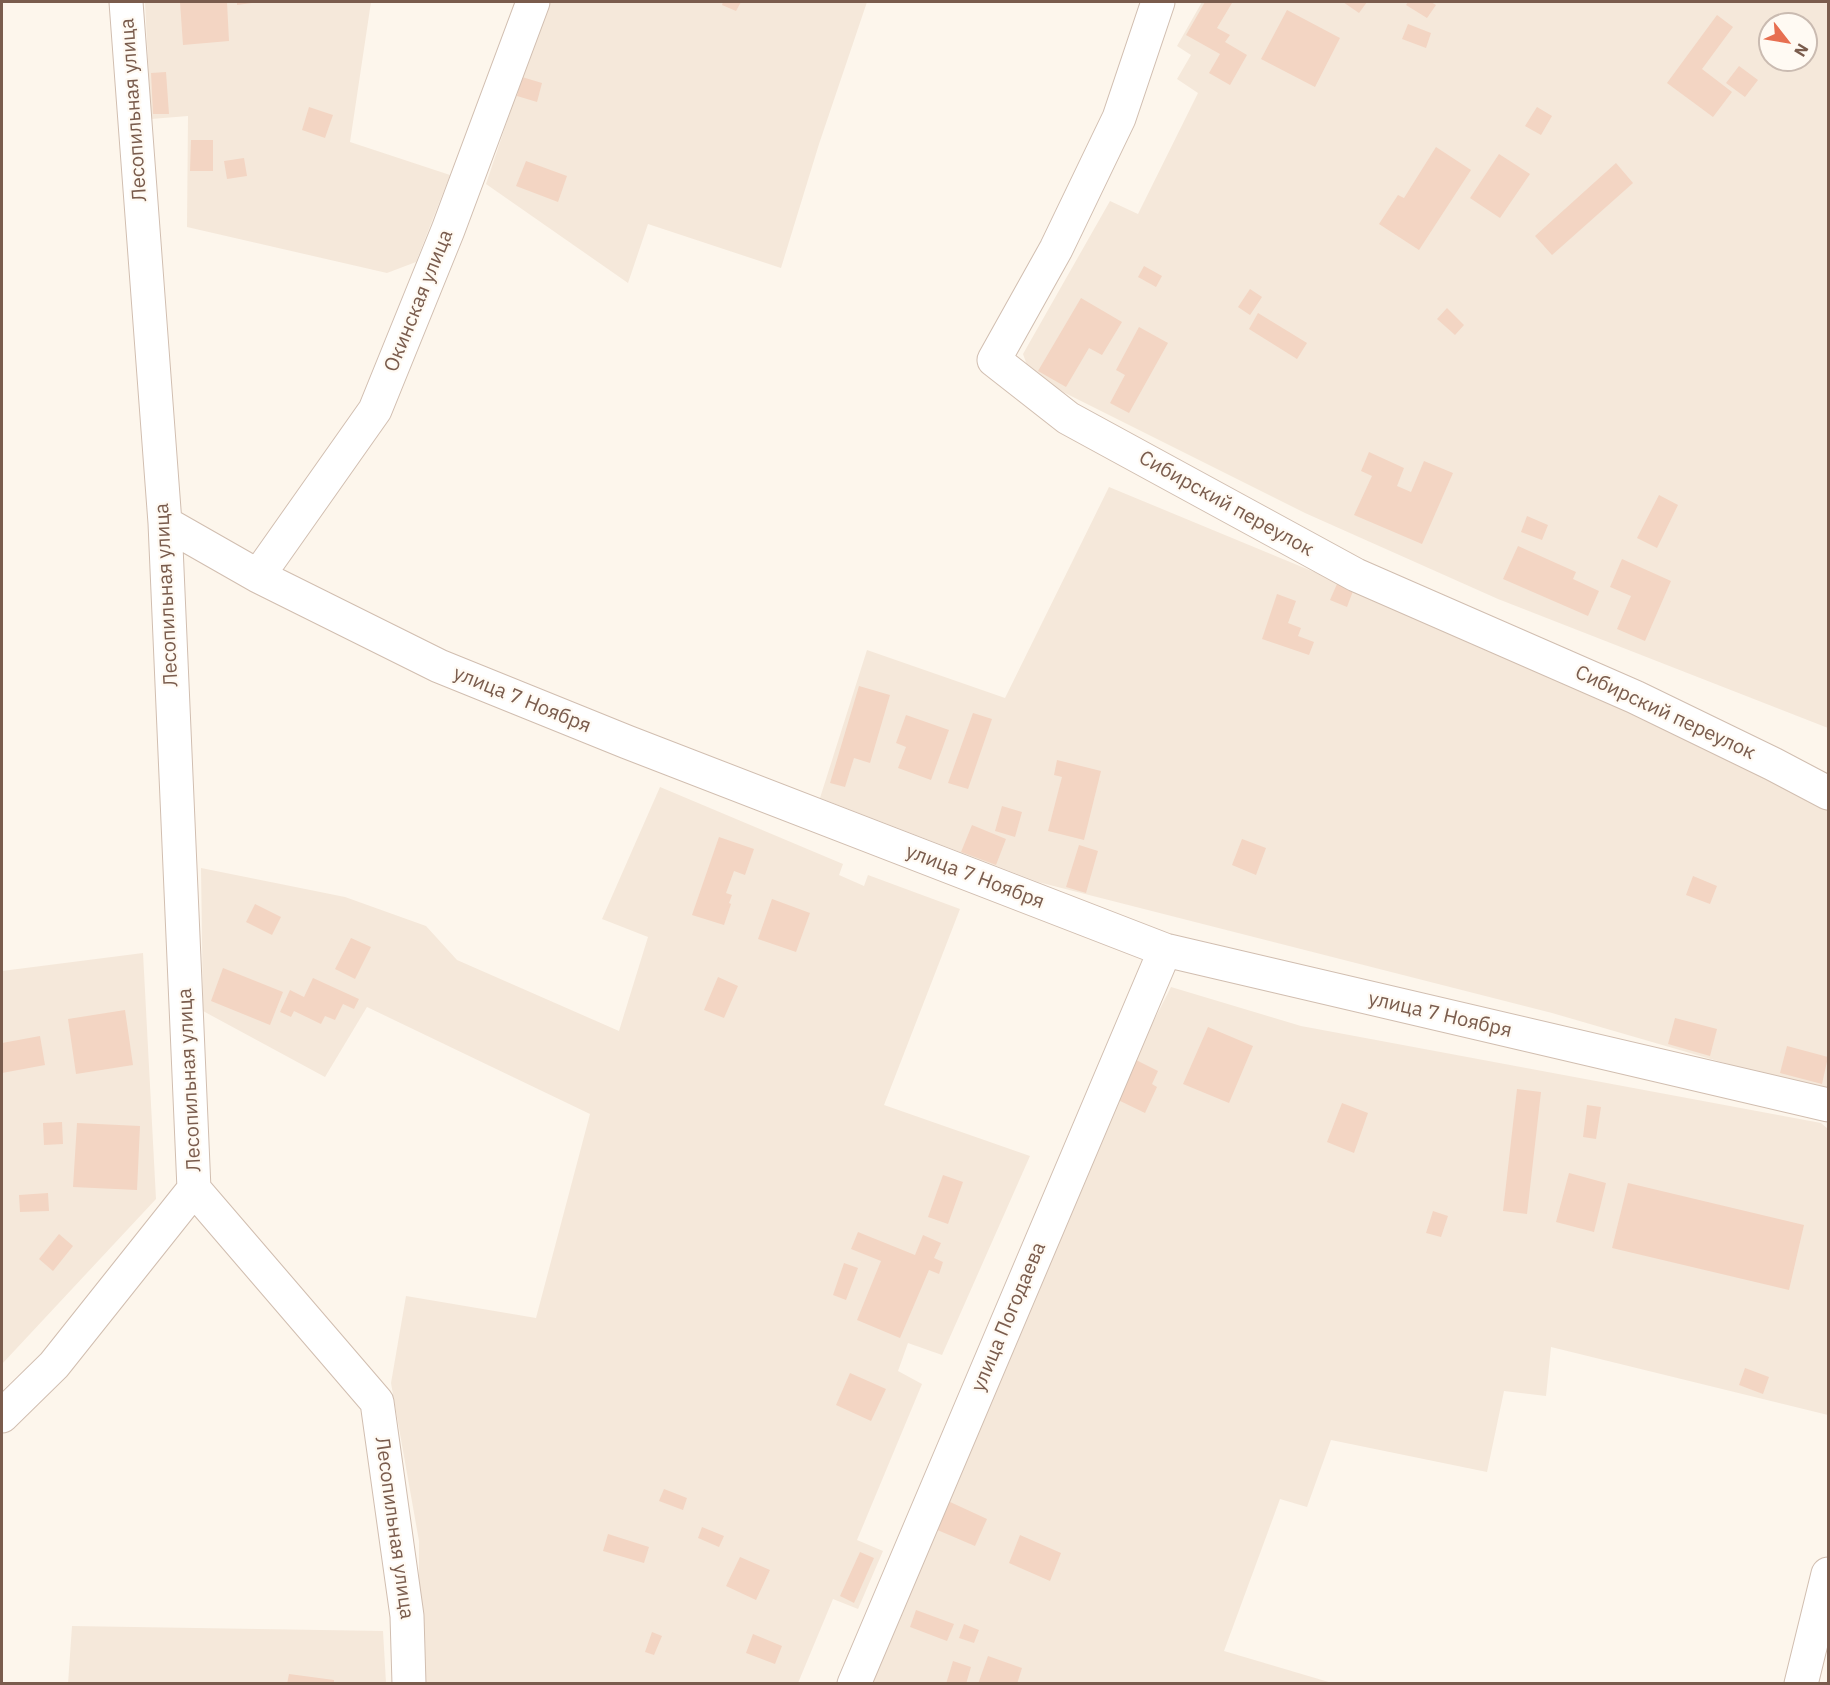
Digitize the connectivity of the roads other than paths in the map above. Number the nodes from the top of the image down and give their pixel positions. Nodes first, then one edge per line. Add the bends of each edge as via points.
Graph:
1 (126, 2) edge
2 (533, 2) edge
3 (1158, 2) edge
4 (165, 524) junction
5 (258, 576) junction
6 (1828, 793) edge
7 (1165, 951) junction
8 (1828, 1105) edge
9 (194, 1189) junction
10 (2, 1416) edge
11 (1828, 1574) edge
12 (409, 1683) edge
13 (854, 1683) edge
14 (1801, 1683) edge

1 - 4 street, Лесопильная улица
2 - 5 street, Окинская улица via 448,230 375,410
3 - 6 street, Сибирский переулок via 1119,118 1056,249 994,360 1068,418 1356,575 1635,697
4 - 5 street, улица 7 Ноября
4 - 9 street, Лесопильная улица
5 - 7 street, улица 7 Ноября via 450,670
7 - 8 street, улица 7 Ноября
7 - 13 street, улица Погодаева
9 - 10 street, Лесопильная улица via 54,1365
9 - 12 street, Лесопильная улица via 377,1402 407,1616
11 - 14 street

